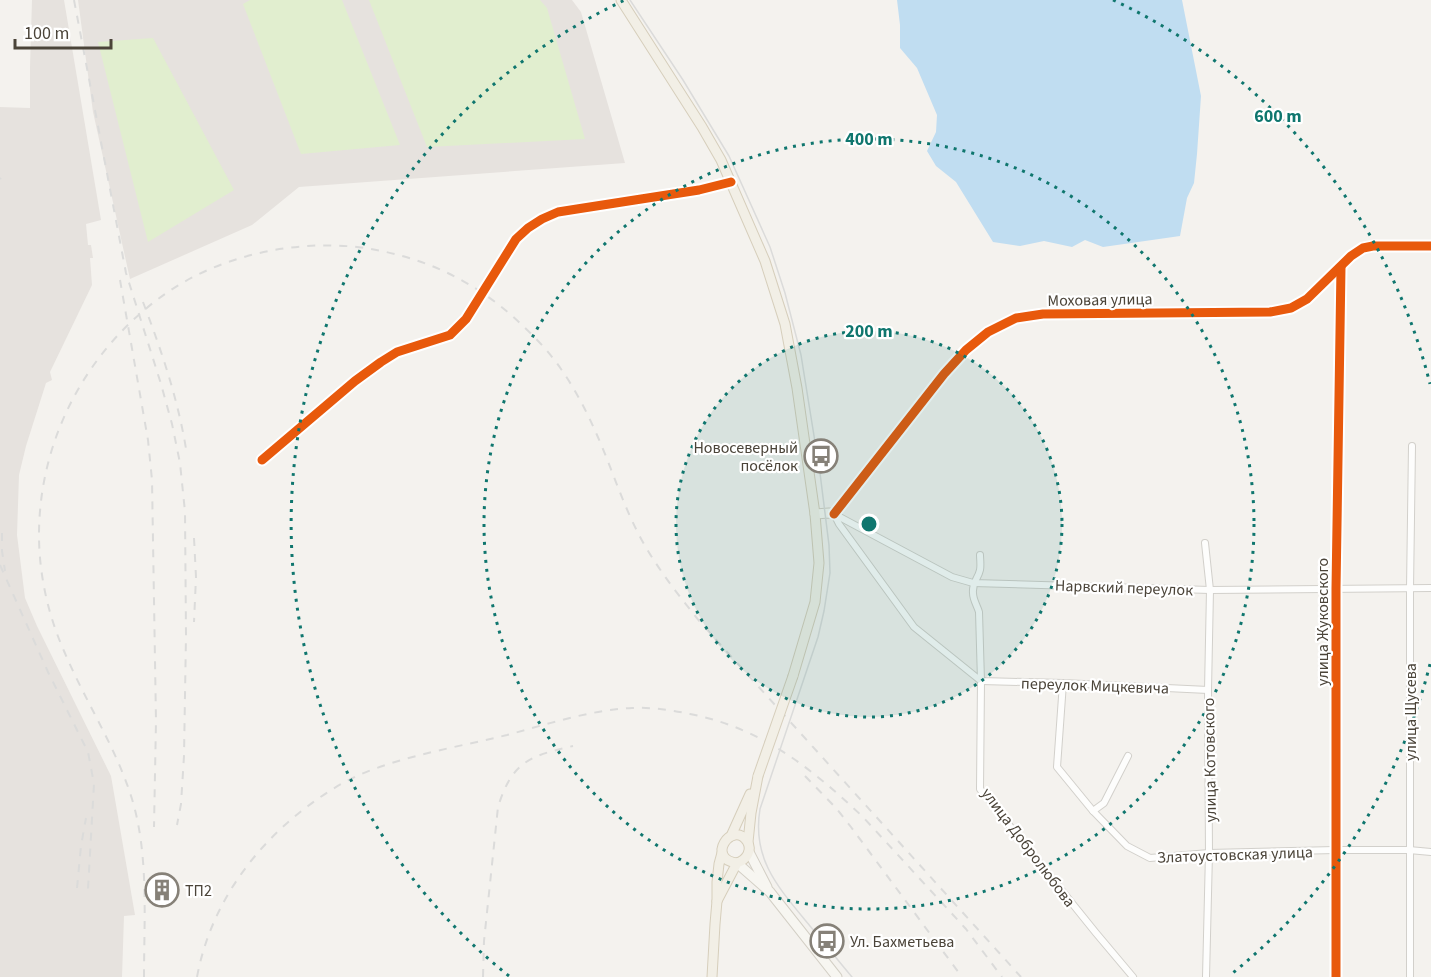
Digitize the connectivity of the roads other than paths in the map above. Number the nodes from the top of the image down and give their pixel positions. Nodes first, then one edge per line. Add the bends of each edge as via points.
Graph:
1 (621, 0) edge
2 (731, 182) junction
3 (1431, 246) edge
4 (1341, 267) junction
5 (1412, 446) dead end
6 (262, 460) dead end
7 (815, 514) junction
8 (834, 514) junction
9 (1205, 543) dead end
10 (980, 555) dead end
11 (973, 583) junction
12 (1431, 588) edge
13 (1336, 589) junction
14 (1410, 589) junction
15 (1209, 590) junction
16 (981, 681) junction
17 (1063, 683) junction
18 (1208, 690) junction
19 (1128, 756) dead end
20 (758, 776) junction
21 (1093, 811) junction
22 (731, 836) junction
23 (749, 847) junction
24 (1335, 850) junction
25 (1410, 850) junction
26 (1431, 852) edge
27 (722, 853) junction
28 (1209, 853) junction
29 (737, 863) junction
30 (770, 892) junction
31 (717, 901) junction
32 (712, 977) edge
33 (837, 977) edge
34 (1133, 977) edge
35 (1206, 977) edge
36 (1336, 977) edge
37 (1410, 977) edge

1 - 2 main road via 702,127
2 - 6 street via 568,210 542,219 516,239 466,319 450,335 397,352 381,362
2 - 7 main road via 765,261 785,324
3 - 4 street, Моховая улица via 1363,248
4 - 8 street, Моховая улица via 1307,299 1291,308 1270,312 1043,314 1016,318 988,332 966,350
4 - 13 street, улица Жуковского
5 - 14 street, улица Щусева
7 - 8 street
7 - 20 main road, bridge via 819,563 815,602
8 - 11 street, Нарвский переулок via 952,578
8 - 16 street via 914,627
9 - 15 street, улица Котовского
10 - 11 street, улица Добролюбова via 980,571
11 - 15 street, Нарвский переулок
11 - 16 street, улица Добролюбова via 973,598 979,612
12 - 14 street, Нарвский переулок
13 - 14 street, Нарвский переулок
13 - 15 street, Нарвский переулок
13 - 24 street, улица Жуковского
14 - 25 street, улица Щусева
15 - 18 street, улица Котовского
16 - 17 street, переулок Мицкевича
16 - 34 street, улица Добролюбова via 980,789
17 - 18 street, переулок Мицкевича
17 - 21 street, Златоустовская улица via 1057,767
18 - 28 street, улица Котовского
19 - 21 street via 1104,803
20 - 22 main road
20 - 23 main road
21 - 28 street, Златоустовская улица via 1127,846 1150,858
22 - 23 main road via 743,837
22 - 27 main road via 725,840
23 - 29 main road via 747,857
23 - 30 street
24 - 25 street, Златоустовская улица
24 - 28 street, Златоустовская улица
24 - 36 street, улица Жуковского
25 - 26 street, Златоустовская улица
25 - 37 street, улица Щусева
27 - 29 main road
27 - 31 main road
28 - 35 street, улица Котовского
29 - 30 street
29 - 31 main road
30 - 33 street
31 - 32 main road

